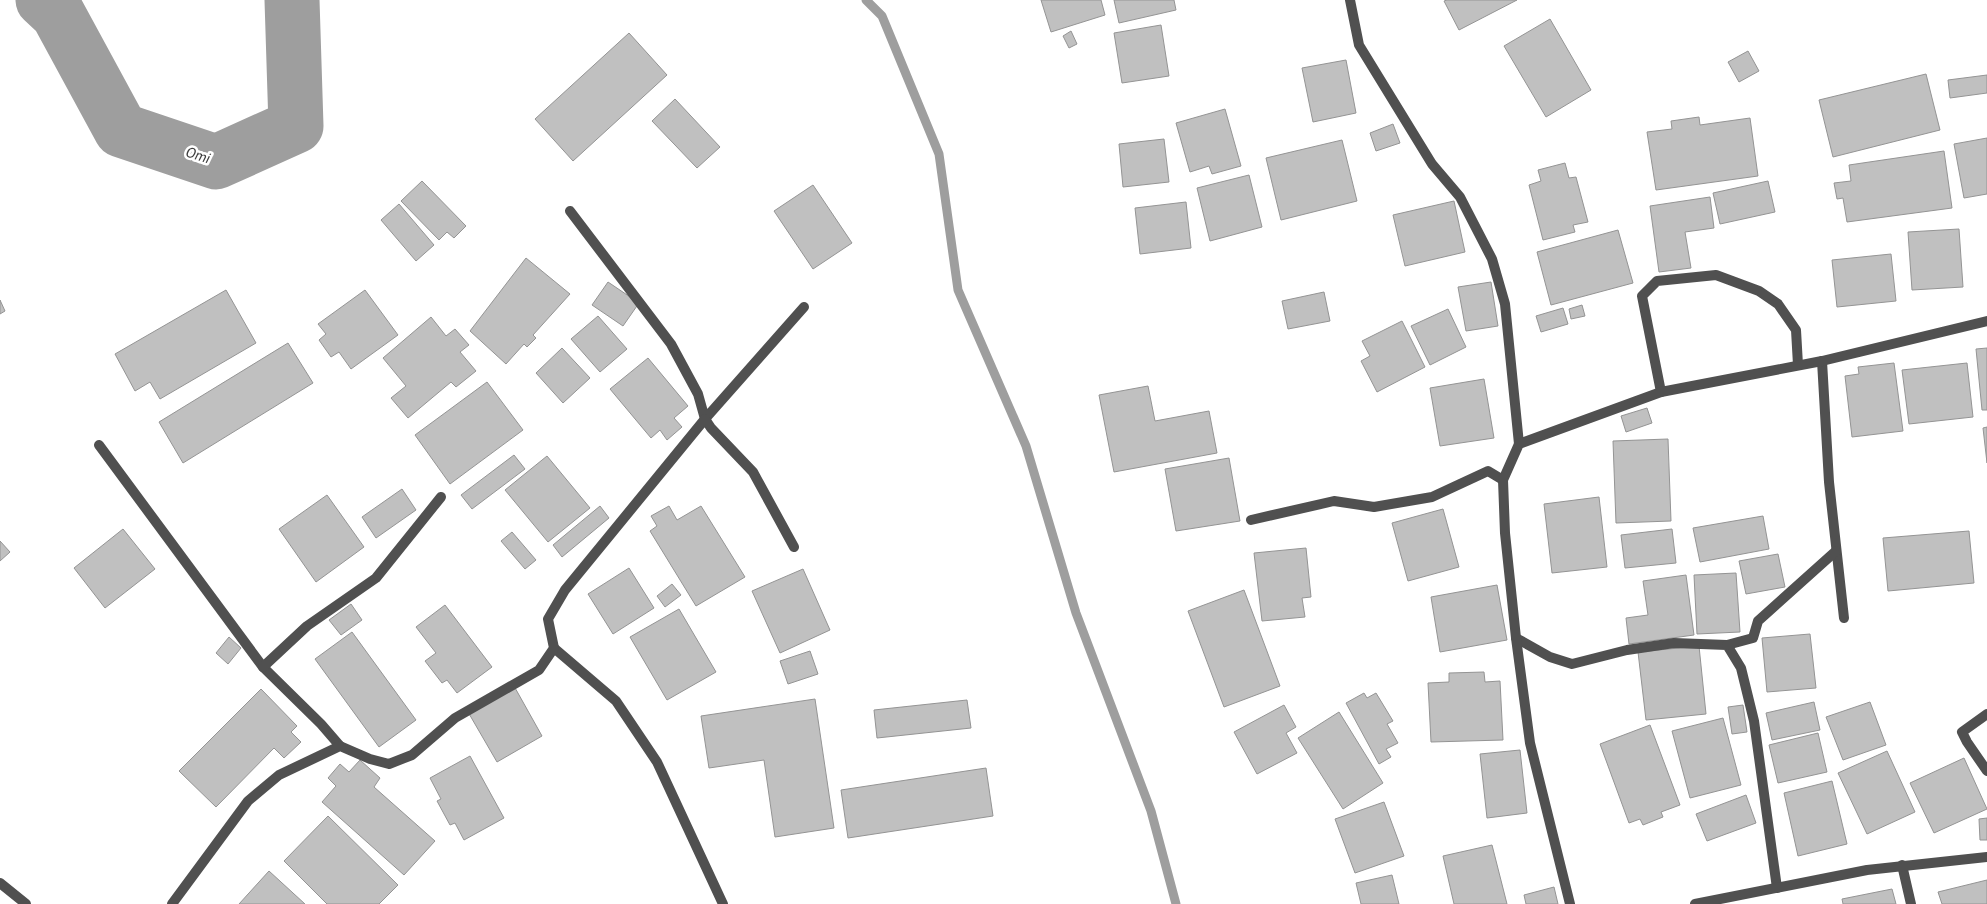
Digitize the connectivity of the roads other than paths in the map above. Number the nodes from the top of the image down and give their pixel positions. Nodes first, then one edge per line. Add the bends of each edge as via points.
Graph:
1 (1350, 0) edge
2 (570, 211) dead end
3 (804, 307) dead end
4 (1987, 321) edge
5 (1822, 361) junction
6 (1798, 365) junction
7 (1661, 392) junction
8 (706, 419) junction
9 (1519, 444) junction
10 (99, 446) dead end
11 (1503, 480) junction
12 (441, 497) dead end
13 (1251, 520) dead end
14 (794, 547) dead end
15 (1836, 551) junction
16 (1844, 618) dead end
17 (1516, 638) junction
18 (1727, 645) junction
19 (554, 648) junction
20 (263, 667) junction
21 (1987, 714) edge
22 (340, 746) junction
23 (1987, 771) edge
24 (1987, 857) edge
25 (1902, 866) junction
26 (0, 883) edge
27 (1777, 888) junction
28 (26, 904) edge
29 (172, 904) edge
30 (723, 904) edge
31 (1570, 904) edge
32 (1695, 904) edge
33 (1911, 904) edge

1 - 9 street via 1359,45 1432,164 1460,197 1492,259 1505,304
2 - 8 street via 671,344 698,394
3 - 8 street
4 - 5 street
5 - 6 street
5 - 15 street
6 - 7 street
6 - 7 street via 1796,330 1778,304 1759,291 1716,275 1657,281 1642,296
7 - 9 street
8 - 14 street via 753,472
8 - 19 street via 565,590 548,619
9 - 11 street
10 - 20 street
11 - 13 street via 1488,471 1432,496 1374,507 1334,501
11 - 17 street
12 - 20 street via 376,578 307,626
15 - 16 street
15 - 18 street via 1758,621 1753,638
17 - 18 street via 1550,657 1572,664 1674,642
17 - 31 street via 1530,743
18 - 27 street via 1741,668 1754,721
19 - 22 street via 539,670 455,718 412,756 389,764 370,760
19 - 30 street via 616,701 657,762
20 - 22 street
21 - 23 street via 1962,732
22 - 29 street via 279,776 248,801
24 - 25 street
25 - 27 street
25 - 33 street
26 - 28 street
27 - 32 street

